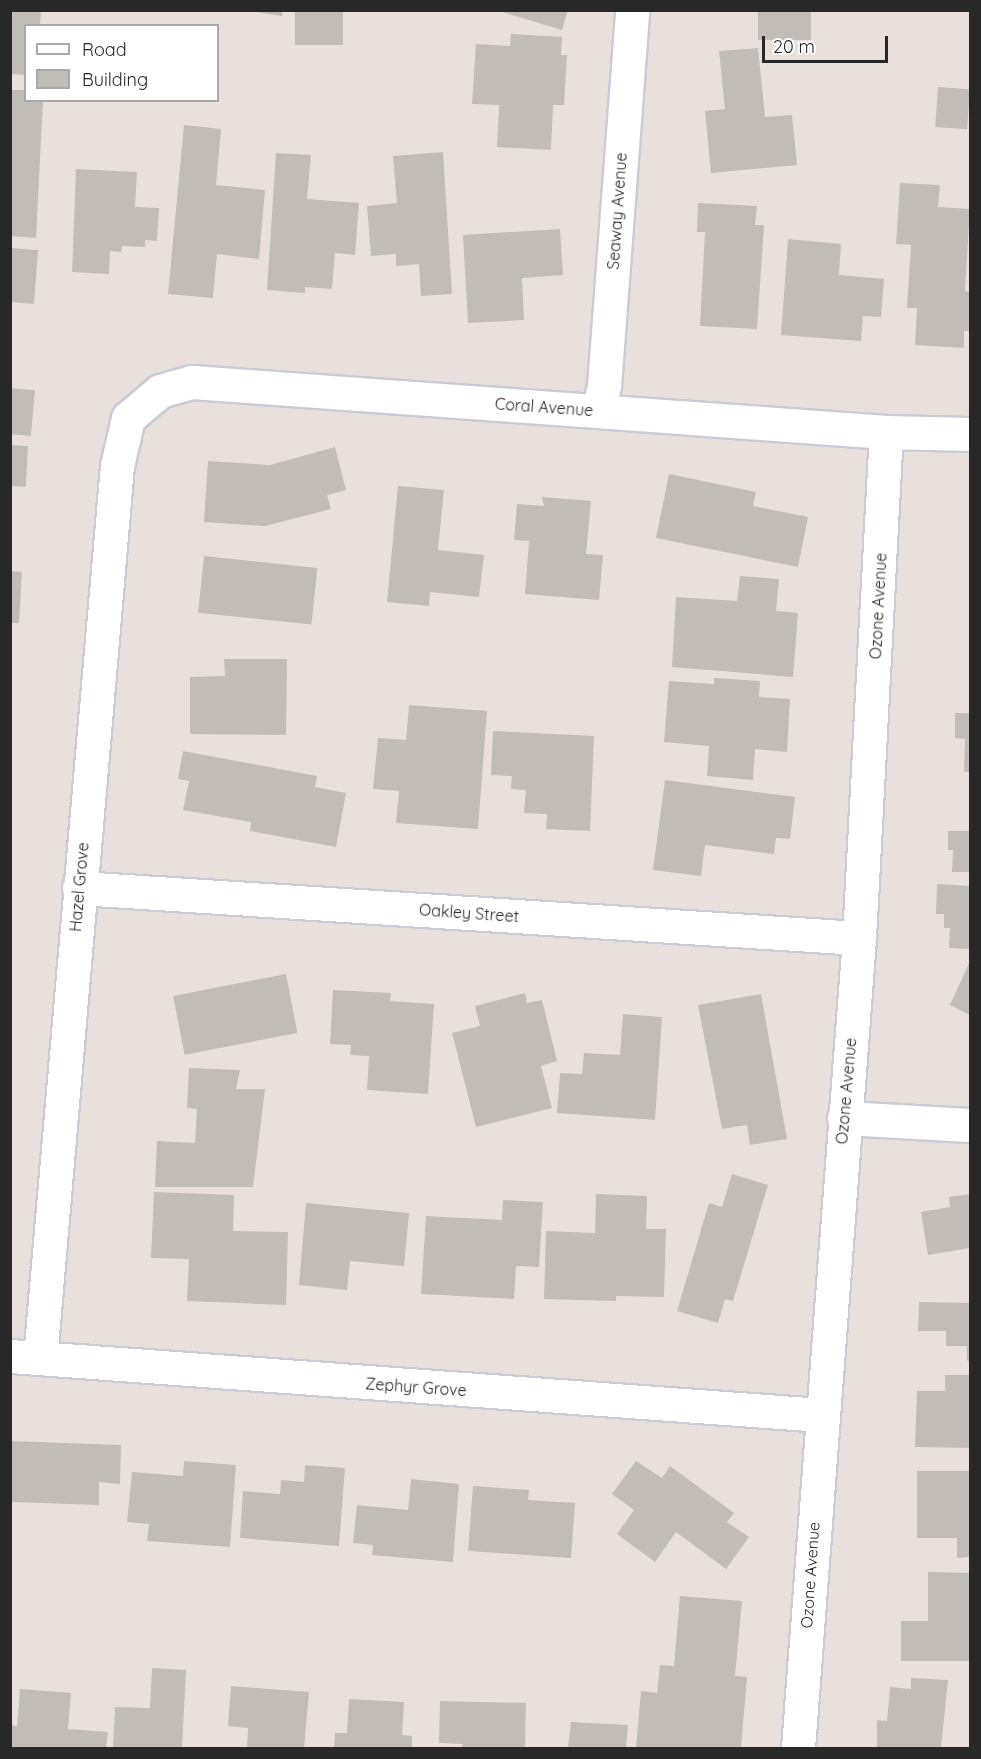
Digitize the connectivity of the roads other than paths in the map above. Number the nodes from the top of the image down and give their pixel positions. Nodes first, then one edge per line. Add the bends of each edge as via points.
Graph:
1 (632, 10) edge
2 (598, 411) junction
3 (128, 418) joint
4 (886, 432) junction
5 (970, 434) edge
6 (79, 888) junction
7 (859, 938) junction
8 (844, 1118) junction
9 (970, 1125) edge
10 (26, 1357) edge
11 (821, 1415) junction
12 (798, 1749) edge

1 - 2 street, Seaway Avenue via 604,386
2 - 3 street, Coral Avenue via 192,382 160,391
2 - 4 street, Coral Avenue
3 - 6 street, Hazel Grove via 117,466
4 - 5 street, Coral Avenue
4 - 7 street, Ozone Avenue
6 - 7 street, Oakley Street
6 - 10 street, Hazel Grove
7 - 8 street, Ozone Avenue
8 - 9 street
8 - 11 street, Ozone Avenue
10 - 11 street, Zephyr Grove
11 - 12 street, Ozone Avenue

